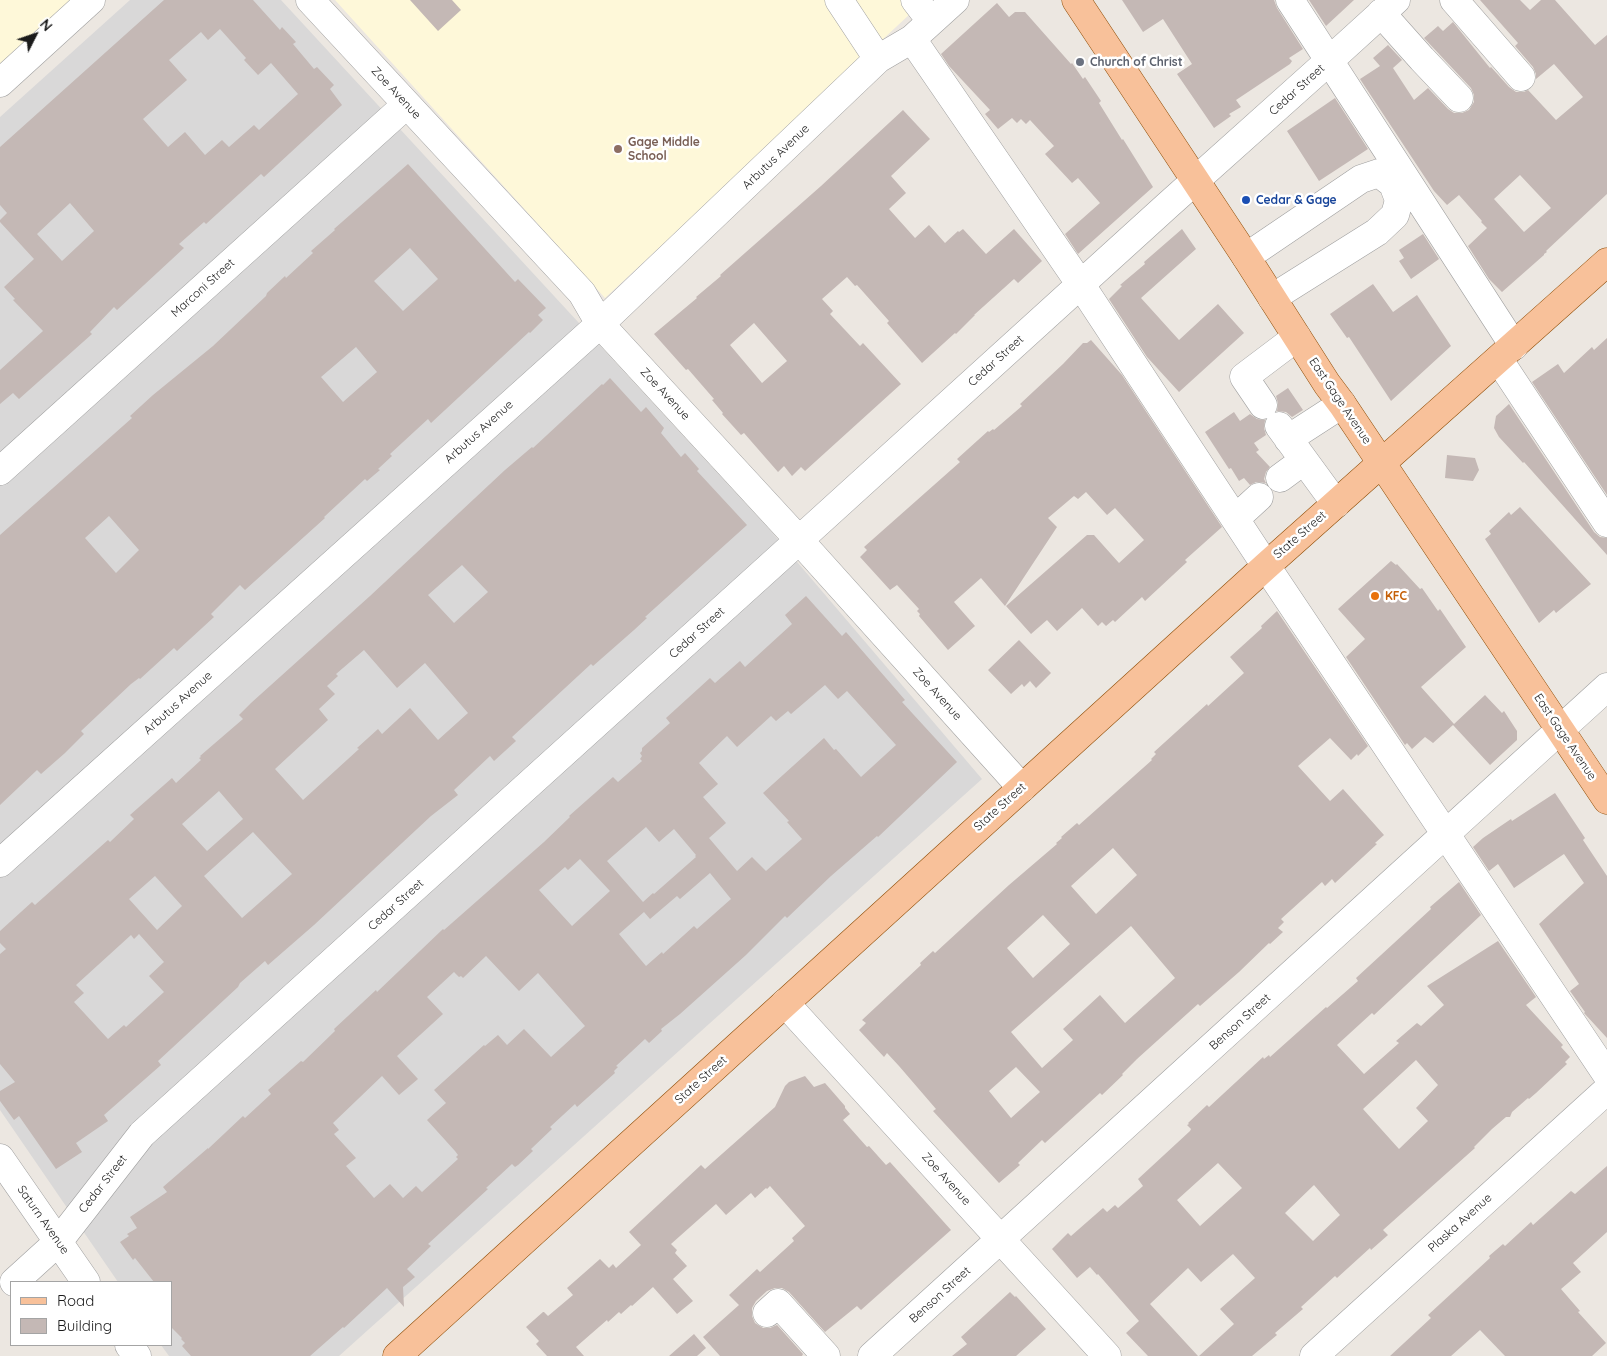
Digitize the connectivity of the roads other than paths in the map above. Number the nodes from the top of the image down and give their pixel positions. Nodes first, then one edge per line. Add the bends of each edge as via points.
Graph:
1 (91, 0) edge
2 (310, 0) edge
3 (838, 0) edge
4 (915, 0) edge
5 (955, 0) edge
6 (1076, 0) edge
7 (1290, 0) edge
8 (1454, 0) edge
9 (1388, 7) edge
10 (922, 30) junction
11 (878, 59) junction
12 (1330, 60) junction
13 (1521, 77) dead end
14 (0, 83) edge
15 (1460, 98) dead end
16 (406, 105) junction
17 (1196, 180) junction
18 (1246, 257) junction
19 (1607, 262) edge
20 (1080, 284) junction
21 (1272, 298) junction
22 (600, 324) junction
23 (1297, 337) junction
24 (1506, 353) junction
25 (1342, 404) junction
26 (1263, 405) dead end
27 (1290, 442) junction
28 (1382, 463) junction
29 (0, 471) edge
30 (1280, 478) dead end
31 (1259, 497) dead end
32 (1336, 504) junction
33 (1235, 519) junction
34 (1607, 523) edge
35 (799, 540) junction
36 (1266, 566) junction
37 (1607, 687) edge
38 (1561, 730) junction
39 (1022, 788) junction
40 (1607, 800) edge
41 (1446, 835) junction
42 (0, 863) edge
43 (785, 1003) junction
44 (1607, 1075) edge
45 (1607, 1090) edge
46 (0, 1158) edge
47 (1002, 1240) junction
48 (58, 1242) junction
49 (16, 1281) edge
50 (85, 1281) edge
51 (10, 1287) edge
52 (0, 1295) edge
53 (767, 1313) dead end
54 (397, 1356) edge
55 (826, 1356) edge
56 (872, 1356) edge
57 (1107, 1356) edge
58 (1314, 1356) edge

1 - 14 street
2 - 16 street, Zoe Avenue
3 - 11 street
4 - 10 street
5 - 10 street, Arbutus Avenue
6 - 17 main road, East Gage Avenue
7 - 12 street
8 - 13 street
9 - 12 street, Cedar Street
9 - 15 street via 1422,59
10 - 11 street, Arbutus Avenue
10 - 20 street via 923,54
11 - 22 street, Arbutus Avenue
12 - 17 street, Cedar Street
12 - 24 street
16 - 22 street, Zoe Avenue via 582,293
16 - 29 street, Marconi Street
17 - 18 main road, East Gage Avenue
17 - 20 street, Cedar Street
18 - 21 main road, East Gage Avenue
18 - 21 street via 1361,179 1379,173 1393,184 1399,200 1395,215 1377,232
19 - 24 main road, State Street
20 - 33 street
20 - 35 street, Cedar Street
21 - 23 main road, East Gage Avenue
22 - 35 street, Zoe Avenue
22 - 42 street, Arbutus Avenue
23 - 25 main road, East Gage Avenue
23 - 26 street via 1244,378
24 - 28 main road, State Street
24 - 34 street
25 - 27 street
25 - 28 main road, East Gage Avenue
27 - 30 street
27 - 32 street
28 - 32 main road, State Street
28 - 38 main road, East Gage Avenue
31 - 33 street
32 - 36 main road, State Street
33 - 36 street
35 - 39 street, Zoe Avenue
35 - 48 street, Cedar Street via 142,1134
36 - 39 main road, State Street
36 - 41 street
37 - 38 street, Benson Street
38 - 40 main road, East Gage Avenue
38 - 41 street, Benson Street
39 - 43 main road, State Street
41 - 44 street
41 - 47 street, Benson Street
43 - 47 street, Zoe Avenue
43 - 54 main road, State Street
45 - 58 street, Plaska Avenue
46 - 48 street, Saturn Avenue
47 - 56 street, Benson Street
47 - 57 street, Zoe Avenue
48 - 49 street, Cedar Street
48 - 50 street, Saturn Avenue
51 - 52 street, Cedar Street
53 - 55 street via 778,1303

